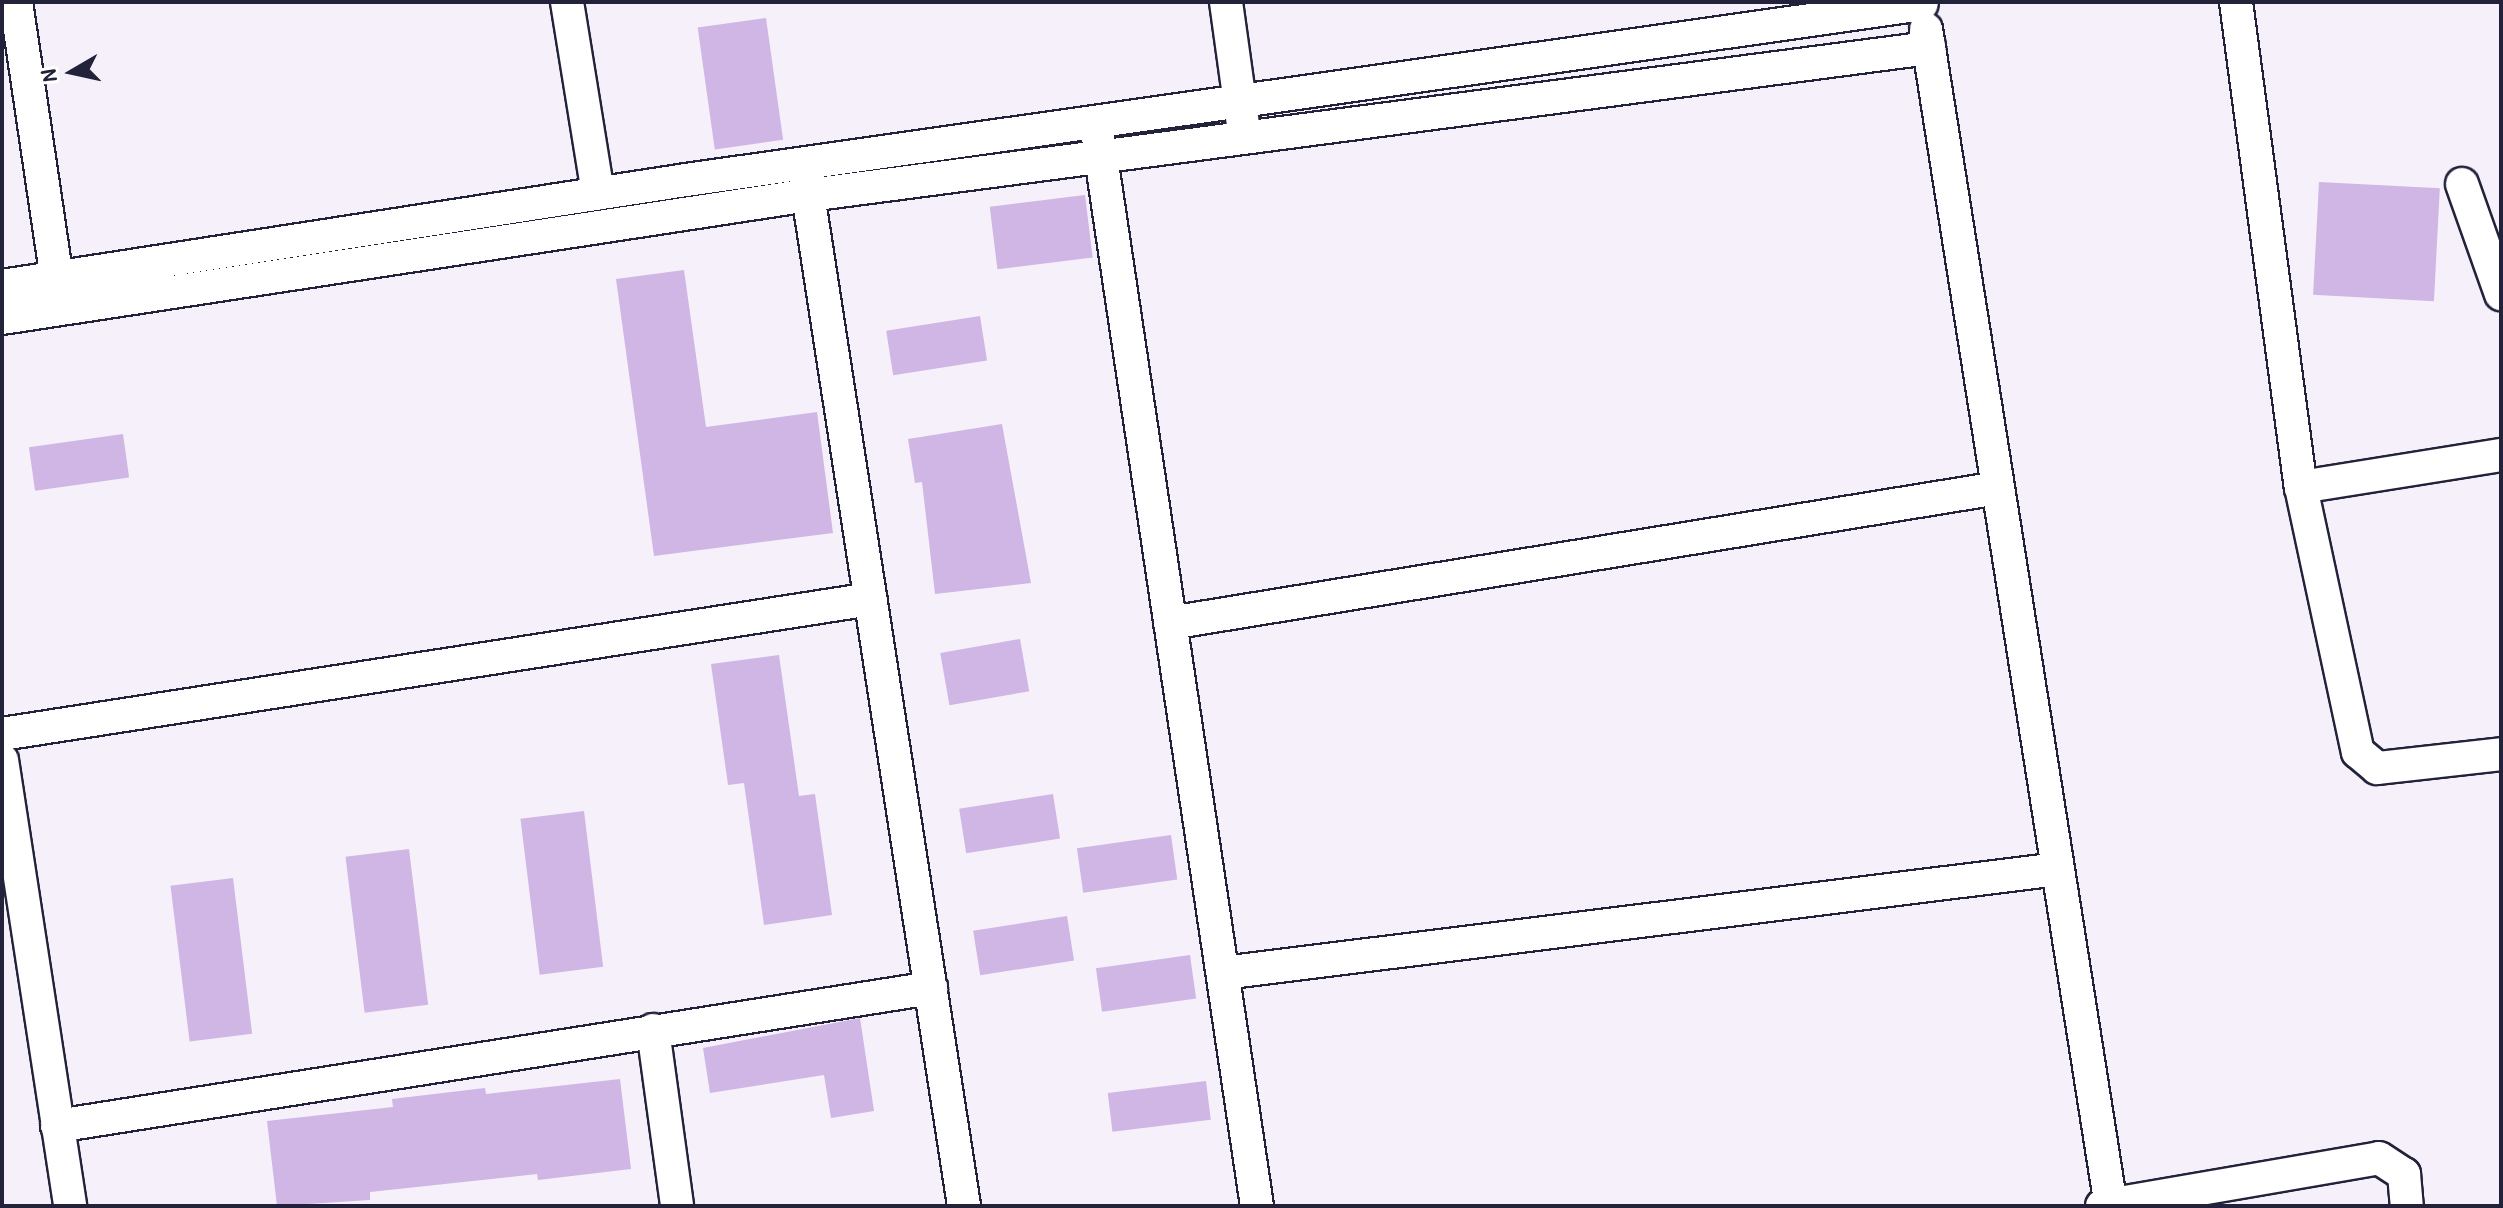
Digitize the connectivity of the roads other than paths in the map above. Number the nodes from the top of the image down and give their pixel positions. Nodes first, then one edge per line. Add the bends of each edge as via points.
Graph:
1 (16, 2) edge
2 (567, 2) edge
3 (1226, 2) edge
4 (2236, 2) edge
5 (1922, 3) edge
6 (1929, 48) junction
7 (1240, 102) junction
8 (1095, 123) junction
9 (1244, 135) junction
10 (1101, 157) junction
11 (806, 180) junction
12 (2462, 184) dead end
13 (598, 194) junction
14 (57, 278) junction
15 (2, 286) edge
16 (2501, 294) edge
17 (2, 318) edge
18 (2501, 455) edge
19 (2301, 487) junction
20 (1998, 488) junction
21 (871, 599) junction
22 (1170, 623) junction
23 (2, 734) edge
24 (2501, 754) edge
25 (2, 760) edge
26 (2058, 869) junction
27 (1223, 973) junction
28 (931, 988) junction
29 (653, 1030) junction
30 (57, 1126) junction
31 (70, 1206) edge
32 (677, 1206) edge
33 (964, 1206) edge
34 (1257, 1206) edge
35 (2108, 1206) edge
36 (2407, 1206) edge

1 - 14 street
2 - 13 street
3 - 7 street
4 - 19 street
5 - 6 street
5 - 7 street
6 - 9 street
6 - 20 street
7 - 8 street
7 - 9 street
8 - 10 street
8 - 11 street
9 - 10 street
10 - 11 street
10 - 22 street
11 - 13 street
11 - 17 street
11 - 21 street
12 - 16 street
13 - 14 street
14 - 15 street
18 - 19 street
19 - 24 street via 2365,761 2377,768
20 - 22 street
20 - 26 street
21 - 23 street
21 - 28 street
22 - 27 street
25 - 30 street
26 - 27 street
26 - 35 street
27 - 34 street
28 - 29 street
28 - 33 street
29 - 30 street
29 - 32 street
30 - 31 street
35 - 36 street via 2379,1158 2404,1174

